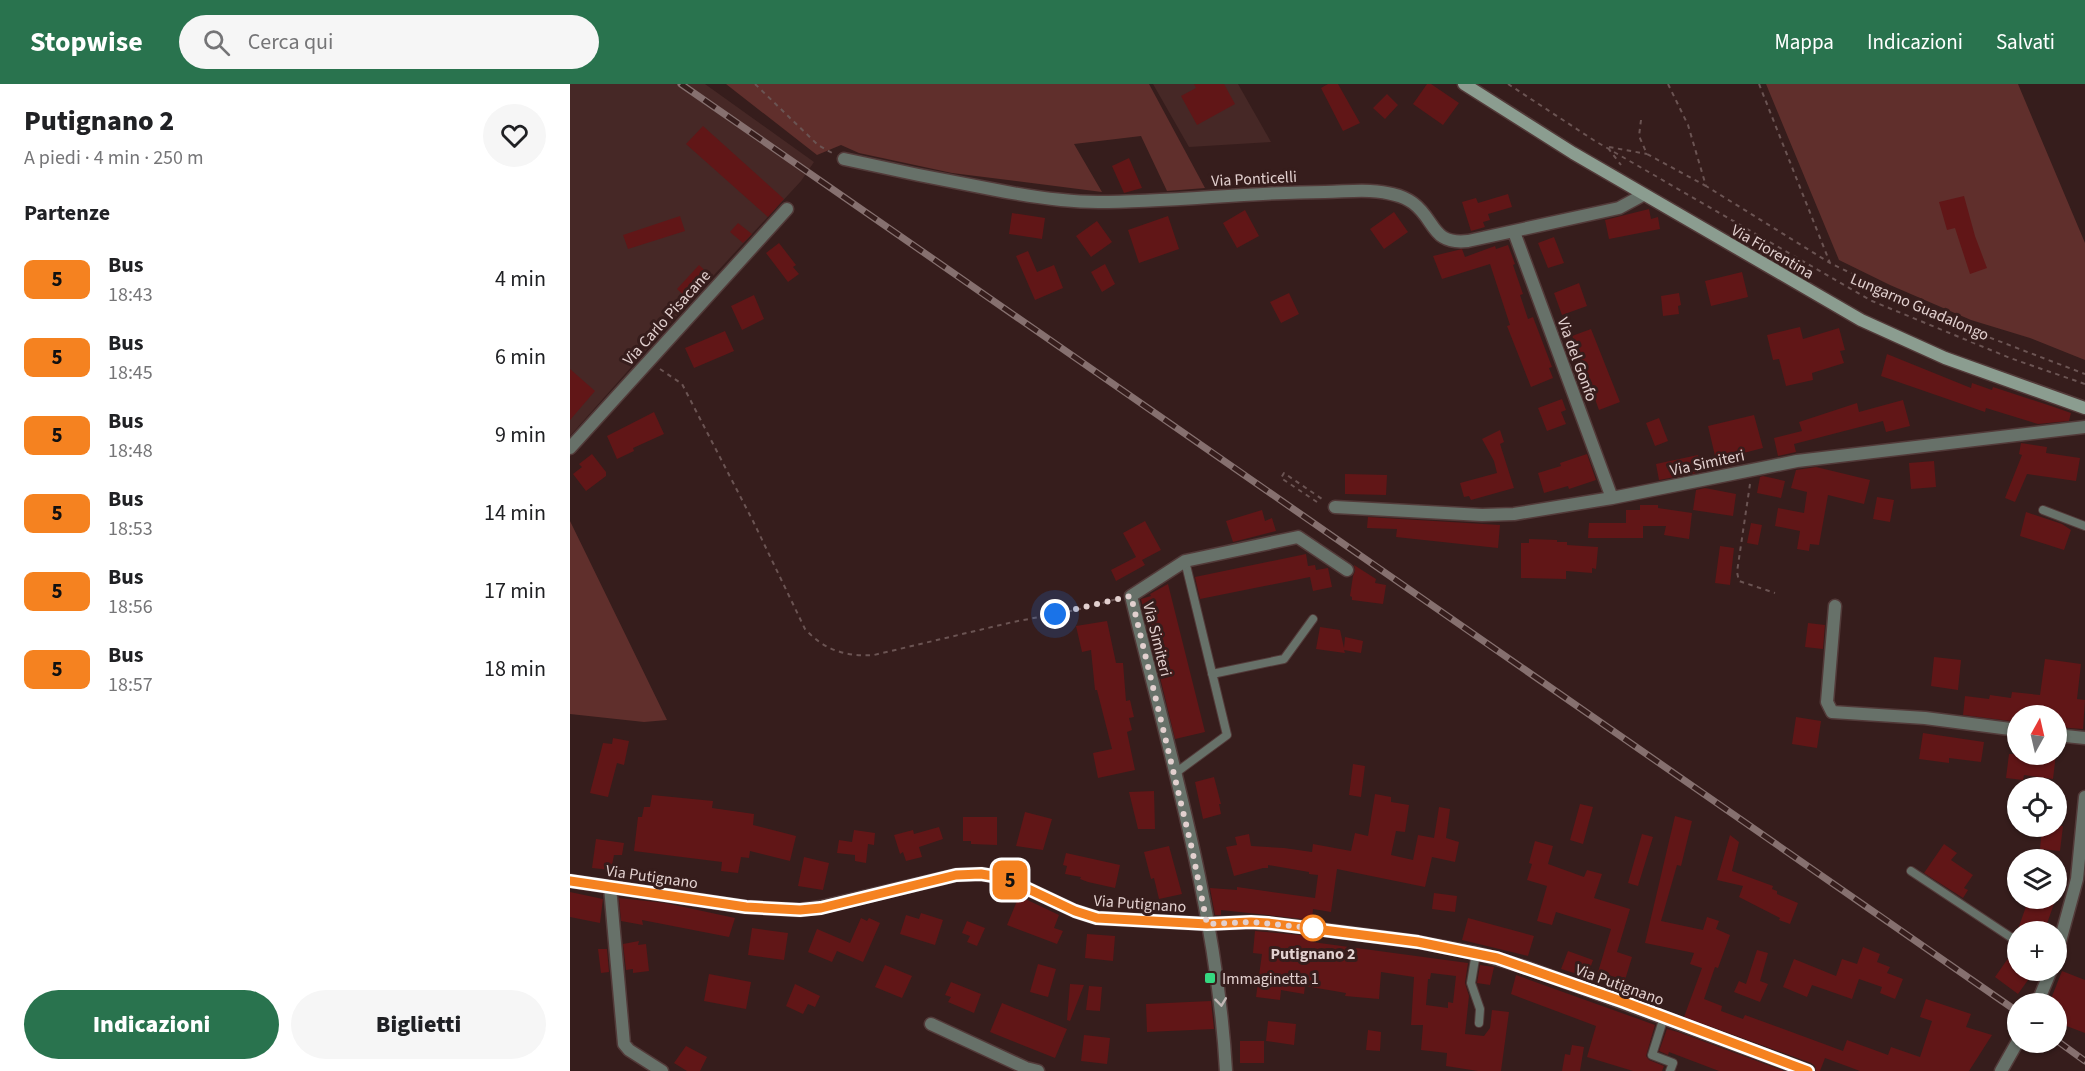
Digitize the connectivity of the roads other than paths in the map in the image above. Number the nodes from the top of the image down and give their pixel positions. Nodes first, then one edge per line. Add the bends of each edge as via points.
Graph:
1 (1464, 84) edge
2 (844, 159) road end
3 (1643, 195) junction
4 (787, 209) dead end
5 (1514, 231) junction
6 (2085, 408) edge
7 (2085, 427) edge
8 (570, 448) edge
9 (1612, 498) junction
10 (1335, 507) road end
11 (2043, 510) dead end
12 (2085, 526) edge
13 (1185, 561) junction
14 (1347, 570) dead end
15 (1835, 606) dead end
16 (1313, 619) dead end
17 (1212, 674) junction
18 (2007, 729) edge
19 (2067, 736) edge
20 (2085, 738) edge
21 (1174, 774) junction
22 (2085, 797) edge
23 (1911, 871) dead end
24 (2081, 880) edge
25 (570, 881) edge
26 (610, 887) junction
27 (2067, 923) edge
28 (1207, 924) junction
29 (2007, 935) edge
30 (1476, 953) junction
31 (1664, 1017) junction
32 (931, 1023) dead end
33 (1479, 1023) dead end
34 (2011, 1053) edge
35 (662, 1071) edge
36 (1038, 1071) edge
37 (1226, 1071) edge
38 (1670, 1071) edge
39 (1808, 1071) edge
40 (2001, 1071) edge

1 - 3 main road, Via Fiorentina
2 - 5 street, Via Ponticelli via 1046,199 1096,202 1267,192 1386,193 1412,202 1446,240 1460,242
3 - 5 street, Via Ponticelli via 1619,208
3 - 6 main road, Via Fiorentina via 1889,334
4 - 8 street, Via Carlo Pisacane
5 - 9 street, Via del Gonfo
7 - 9 street, Via Simiteri via 1819,458
9 - 10 street, Via Simiteri via 1514,514
11 - 12 lane
13 - 14 street, Via Simiteri via 1298,537
13 - 17 lane
13 - 21 street, Via Simiteri via 1131,596
15 - 18 street via 1827,702 1832,712
16 - 17 lane via 1284,659
17 - 21 lane via 1227,735
19 - 20 street
21 - 28 street, Via Simiteri
22 - 24 street
23 - 29 lane
24 - 27 street
25 - 26 street, Via Putignano
26 - 28 street, Via Putignano via 746,907 800,910 956,875 981,874 1005,878 1087,916
26 - 35 street via 624,1044
28 - 30 street, Via Putignano via 1251,922 1303,927
28 -> 37 street, Via Simiteri via 1220,996
30 - 31 street, Via Putignano
30 - 33 lane via 1471,983 1480,1009
31 - 38 lane via 1652,1055 1673,1063
31 - 39 street, Via Putignano
32 - 36 street
34 - 40 street

